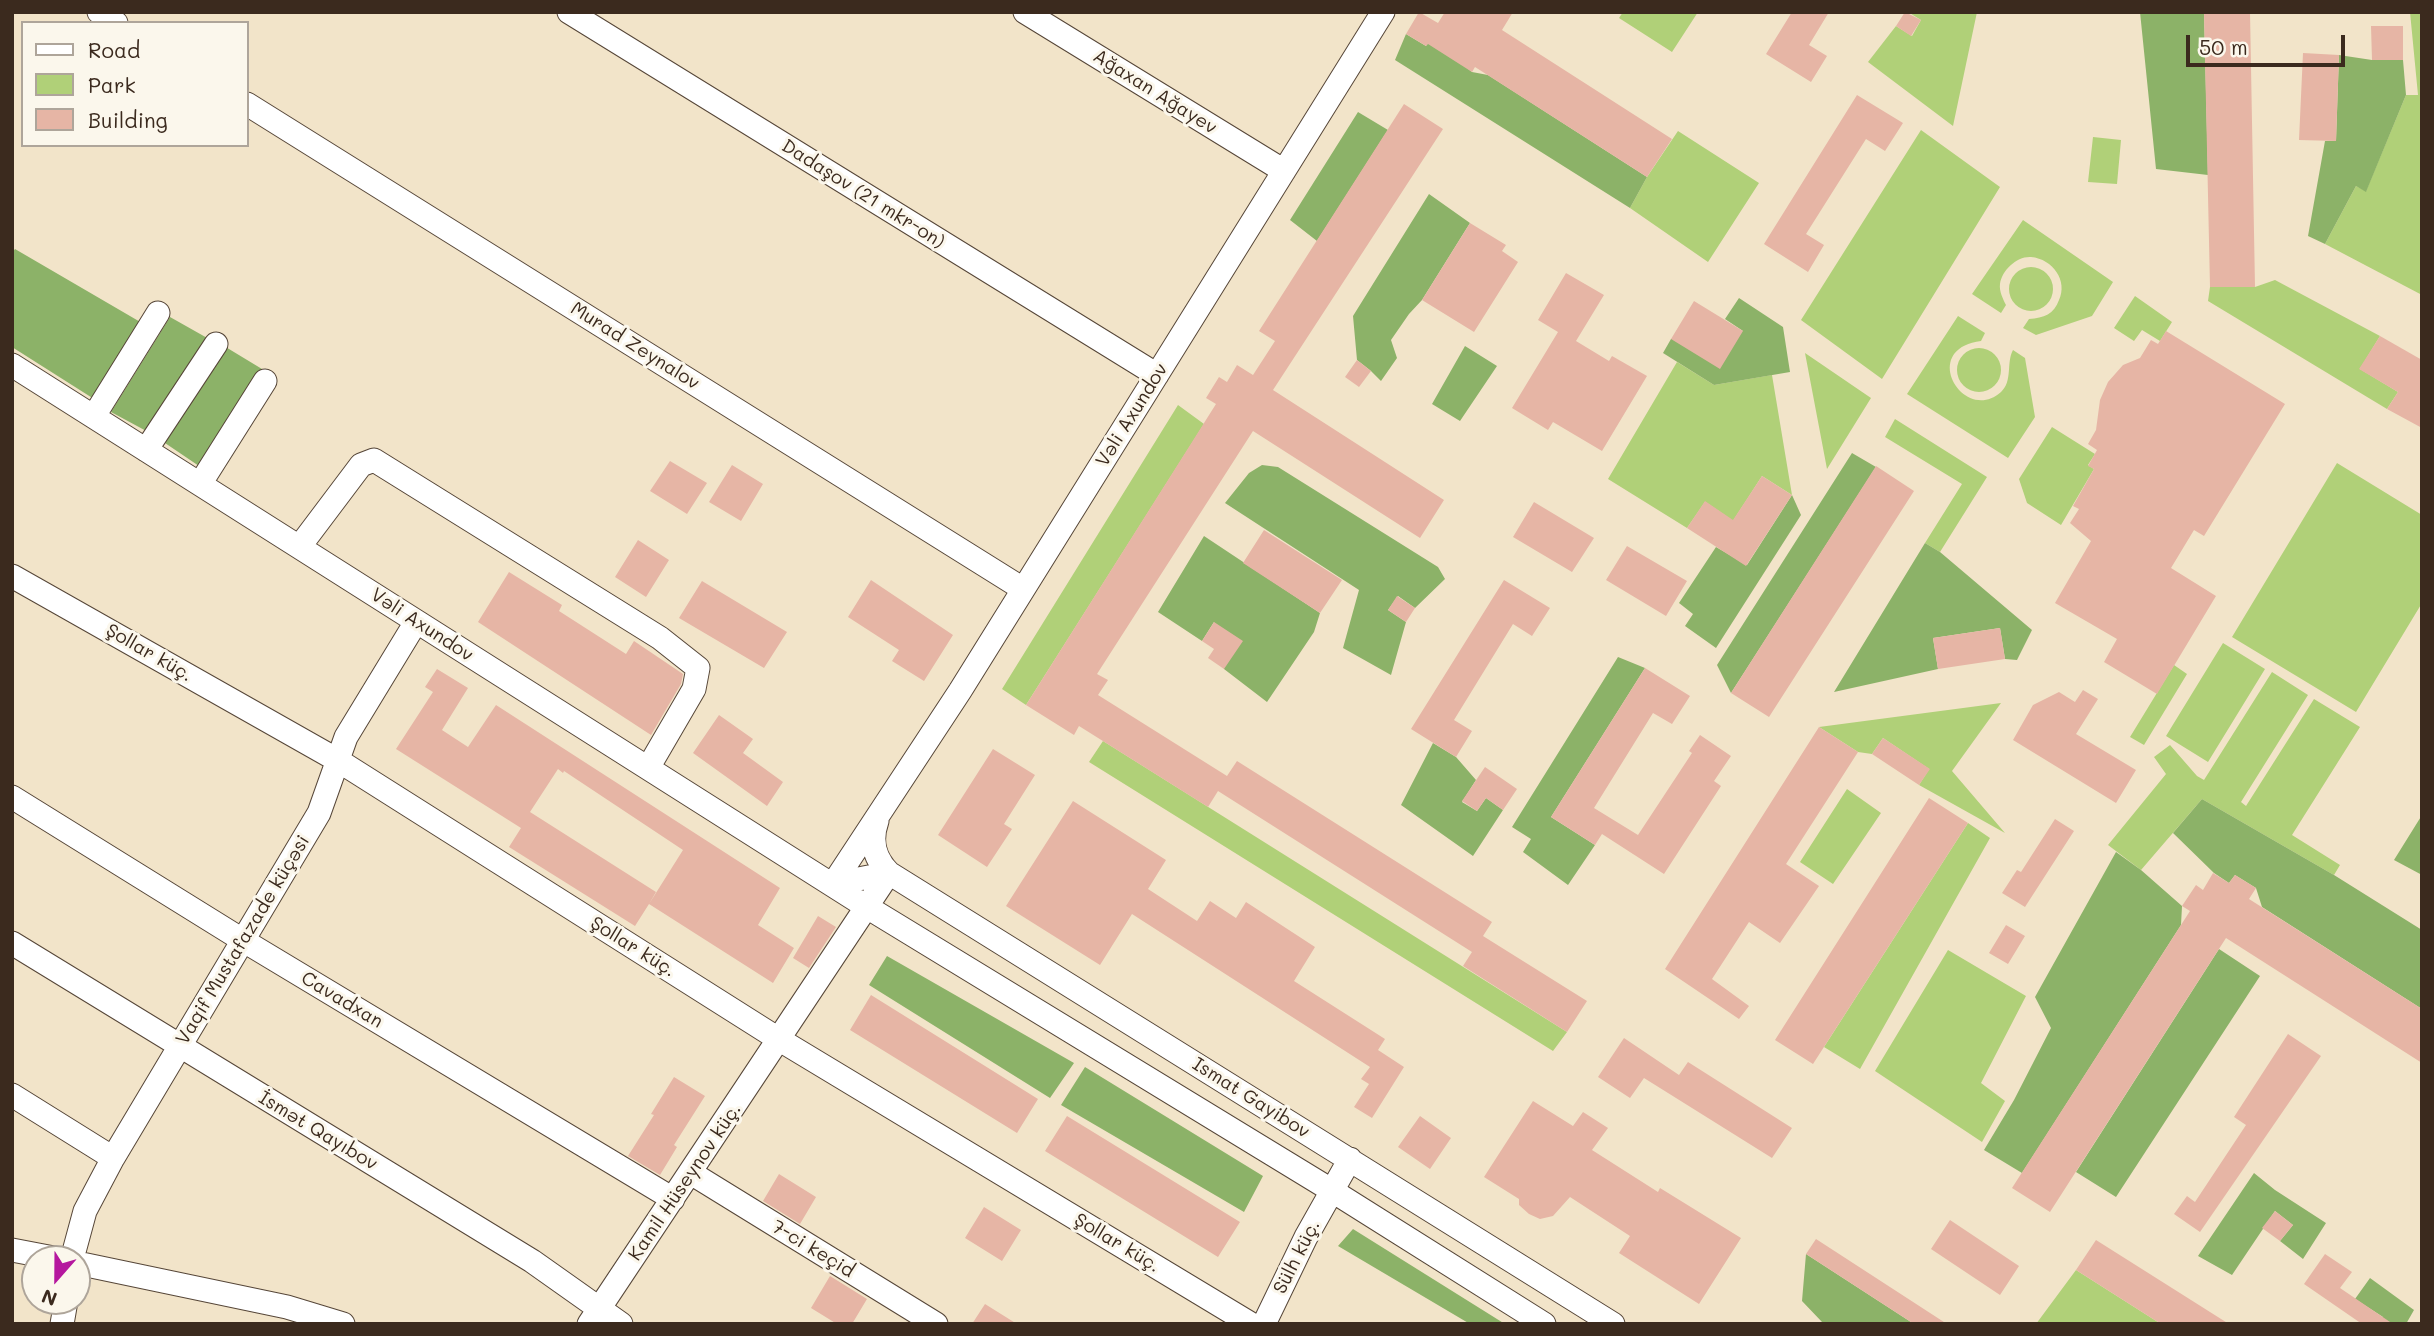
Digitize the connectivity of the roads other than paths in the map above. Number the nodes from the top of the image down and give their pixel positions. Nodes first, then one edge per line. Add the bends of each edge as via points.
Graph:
1 (569, 12) edge
2 (1025, 12) edge
3 (1383, 12) edge
4 (248, 105) edge
5 (1284, 171) junction
6 (159, 313) dead end
7 (216, 344) dead end
8 (12, 365) edge
9 (1157, 375) junction
10 (265, 381) dead end
11 (94, 416) junction
12 (146, 450) junction
13 (200, 484) junction
14 (300, 546) junction
15 (12, 576) edge
16 (1023, 589) junction
17 (416, 622) junction
18 (339, 761) junction
19 (648, 768) junction
20 (12, 797) edge
21 (878, 817) junction
22 (889, 873) junction
23 (833, 884) junction
24 (867, 907) junction
25 (244, 941) junction
26 (12, 943) edge
27 (780, 1040) junction
28 (179, 1046) junction
29 (12, 1095) edge
30 (113, 1158) junction
31 (1350, 1159) junction
32 (691, 1174) junction
33 (1331, 1191) junction
34 (673, 1199) junction
35 (76, 1245) edge
36 (91, 1266) edge
37 (595, 1316) edge
38 (343, 1324) edge
39 (621, 1324) edge
40 (936, 1324) edge
41 (1251, 1324) edge
42 (1264, 1324) edge
43 (1544, 1324) edge
44 (1613, 1324) edge

1 - 9 street, Dadaşov (21 mkr-on)
2 - 5 street, Ağaxan Ağayev
3 - 5 street, Vəli Axundov
4 - 16 street, Murad Zeynalov
5 - 9 street, Vəli Axundov
6 - 11 street
7 - 12 street
8 - 11 street, Vəli Axundov
9 - 16 street, Vəli Axundov
10 - 13 street
11 - 12 street, Vəli Axundov
12 - 13 street, Vəli Axundov
13 - 14 street, Vəli Axundov
14 - 17 street, Vəli Axundov
14 - 19 street via 362,465 374,460 660,638 698,668 694,689
15 - 18 street, Şollar küç.
16 - 21 street, Vəli Axundov
17 - 18 street, Vaqif Mustafazade küçəsi via 356,718
17 - 19 street, Vəli Axundov
18 - 25 street, Vaqif Mustafazade küçəsi via 319,813
18 - 27 street, Şollar küç.
19 - 23 street, Vəli Axundov
20 - 25 street, Cavadxan
21 - 22 street via 874,849
21 - 23 street, Vəli Axundov
22 - 23 street
22 - 24 street, Kamil Hüseynov küç.
22 - 31 street, Ismat Gayibov
23 - 24 street, Ismat Gayibov
24 - 27 street, Kamil Hüseynov küç.
24 - 33 street, Ismat Gayibov
25 - 28 street, Vaqif Mustafazade küçəsi
25 - 34 street, Cavadxan
26 - 28 street, İsmət Qayıbov
27 - 32 street, Kamil Hüseynov küç.
27 - 41 street, Şollar küç.
28 - 30 street, Vaqif Mustafazade küçəsi
28 - 37 street, İsmət Qayıbov via 532,1261
29 - 30 street
30 - 35 street, Vaqif Mustafazade küçəsi via 85,1211
31 - 33 street, Sülh küç.
31 - 44 street, Ismat Gayibov
32 - 34 street, Kamil Hüseynov küç.
32 - 40 street, 7-ci keçid
33 - 42 street, Sülh küç.
33 - 43 street, Ismat Gayibov
34 - 37 street, Kamil Hüseynov küç.
36 - 38 street via 287,1307
37 - 39 street, İsmət Qayıbov

